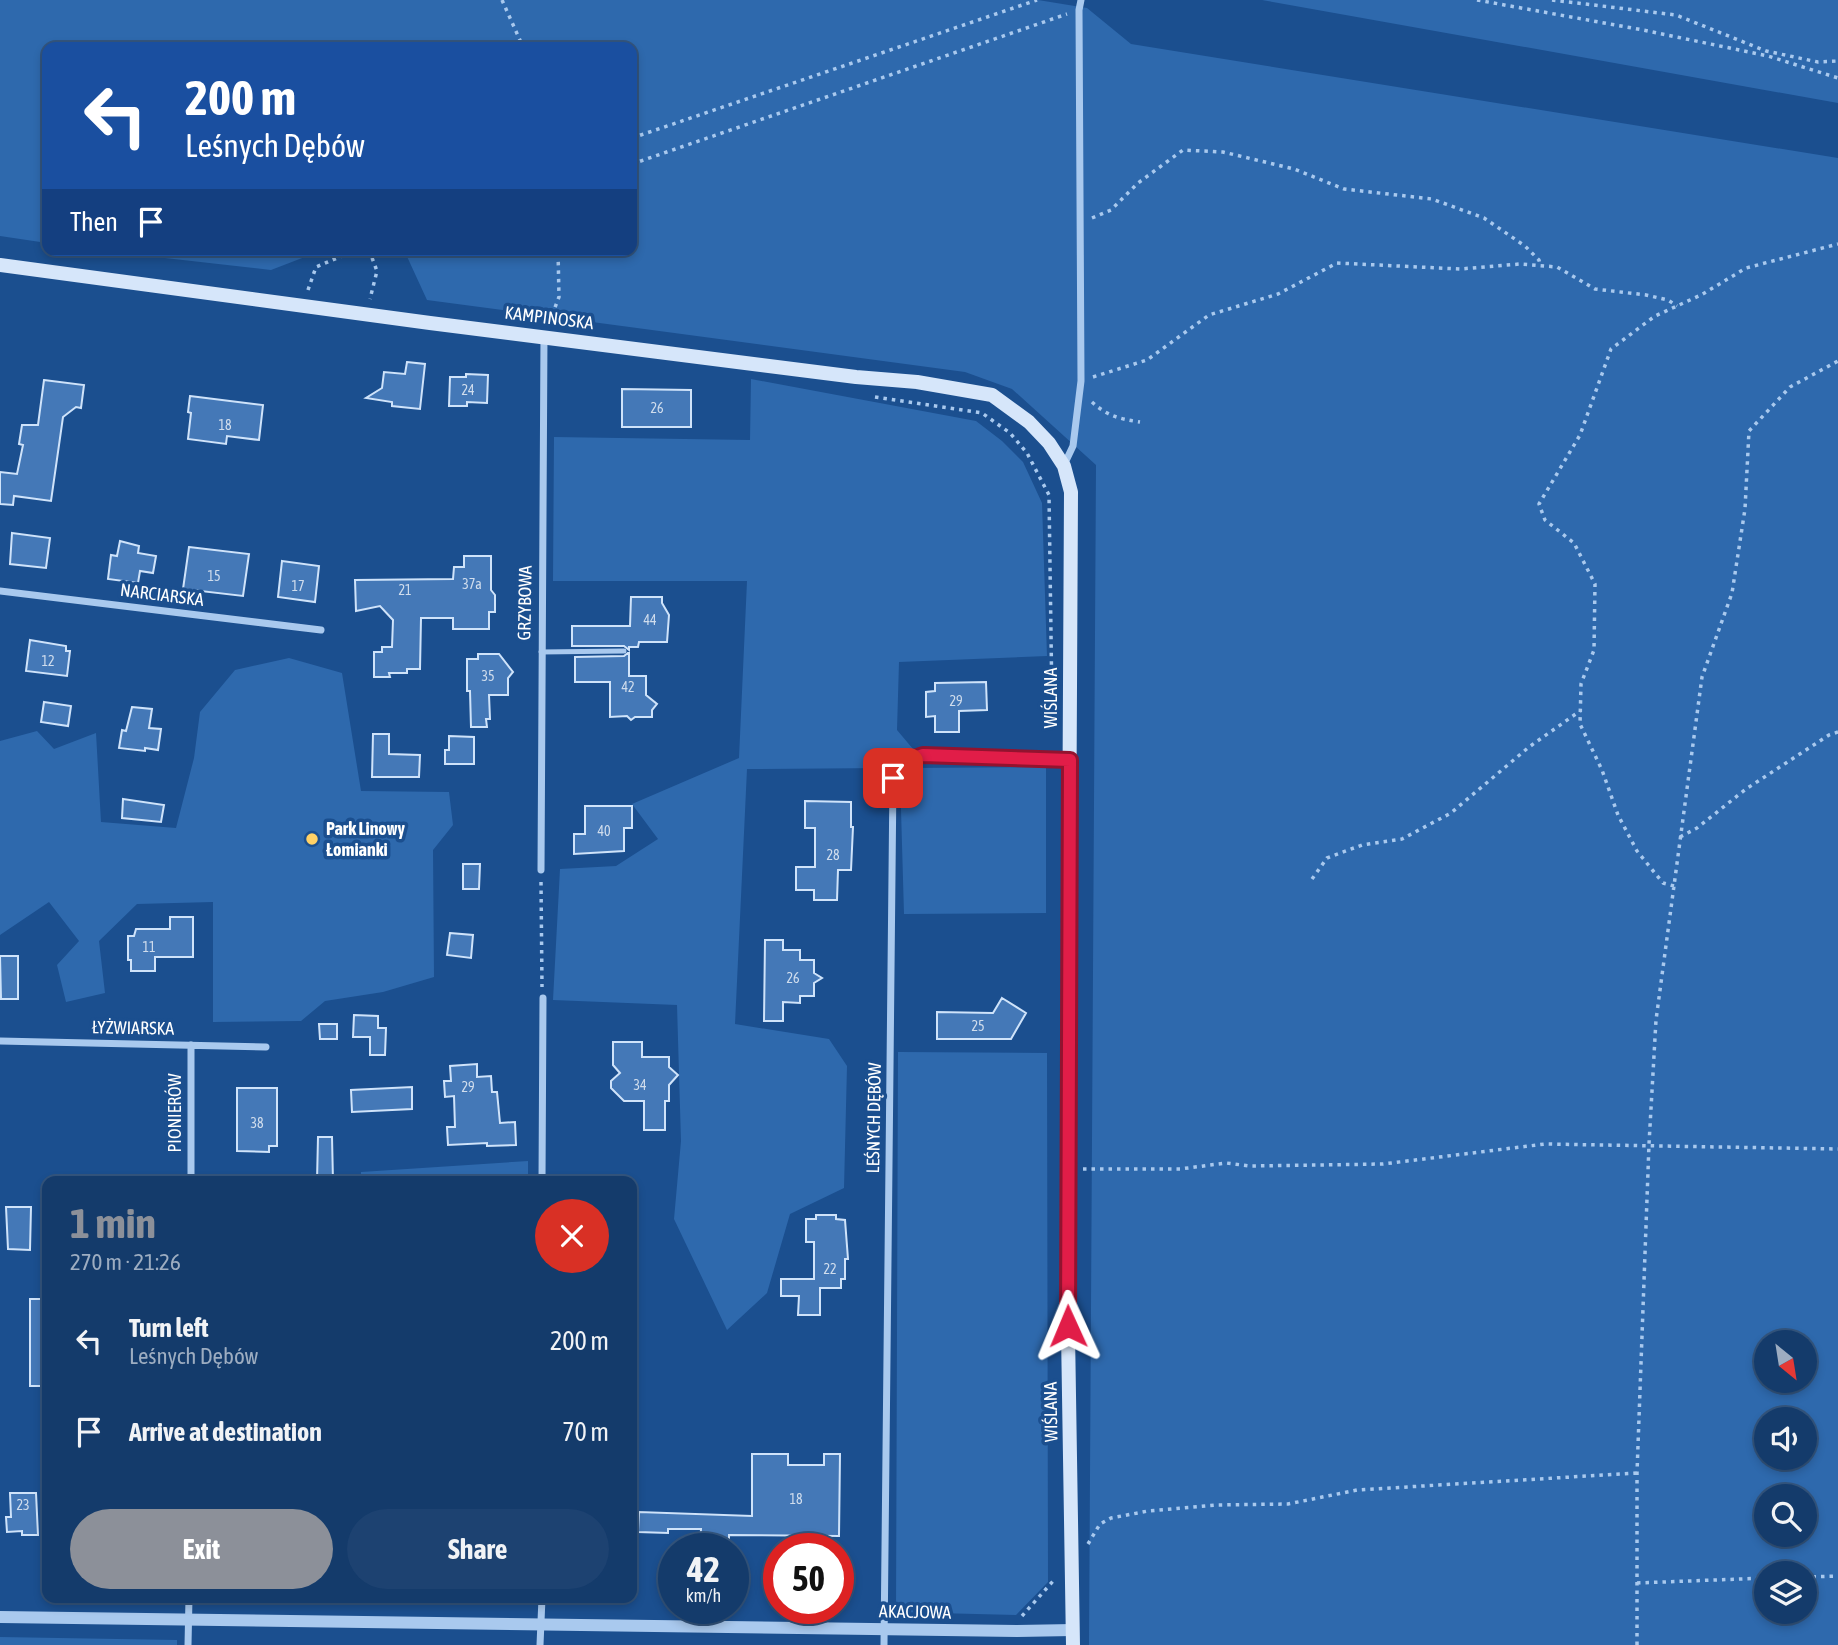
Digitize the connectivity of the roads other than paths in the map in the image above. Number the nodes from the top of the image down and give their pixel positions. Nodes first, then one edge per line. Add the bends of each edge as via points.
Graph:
1 (1081, 0) edge
2 (0, 264) edge
3 (544, 337) junction
4 (1064, 466) junction
5 (0, 590) edge
6 (321, 630) dead end
7 (624, 651) dead end
8 (541, 652) junction
9 (1070, 760) junction
10 (541, 870) road end
11 (542, 998) road end
12 (0, 1041) edge
13 (191, 1045) junction
14 (266, 1047) dead end
15 (191, 1176) edge
16 (542, 1176) edge
17 (189, 1603) edge
18 (542, 1603) edge
19 (0, 1617) edge
20 (188, 1620) junction
21 (541, 1626) junction
22 (884, 1629) junction
23 (1073, 1630) junction
24 (188, 1645) edge
25 (540, 1645) edge
26 (884, 1645) edge
27 (1073, 1645) edge

1 - 4 street via 1080,385 1073,446
2 - 3 main road, KAMPINOSKA
3 - 4 main road, KAMPINOSKA via 992,395 1029,422
3 - 8 street, GRZYBOWA
4 - 9 main road, WIŚLANA via 1071,492
5 - 6 street, NARCIARSKA
7 - 8 lane
8 - 10 street, GRZYBOWA
9 - 22 street, LEŚNYCH DĘBÓW via 923,755 897,769 893,778
9 - 23 main road, WIŚLANA
11 - 16 street
12 - 13 street, ŁYŻWIARSKA
13 - 14 street, ŁYŻWIARSKA
13 - 15 street, PIONIERÓW
17 - 20 street
18 - 21 street
19 - 20 street, AKACJOWA
20 - 21 street, AKACJOWA
20 - 24 street
21 - 22 street, AKACJOWA
21 - 25 street
22 - 23 street, AKACJOWA
22 - 26 street, LEŚNYCH DĘBÓW
23 - 27 main road, WIŚLANA

